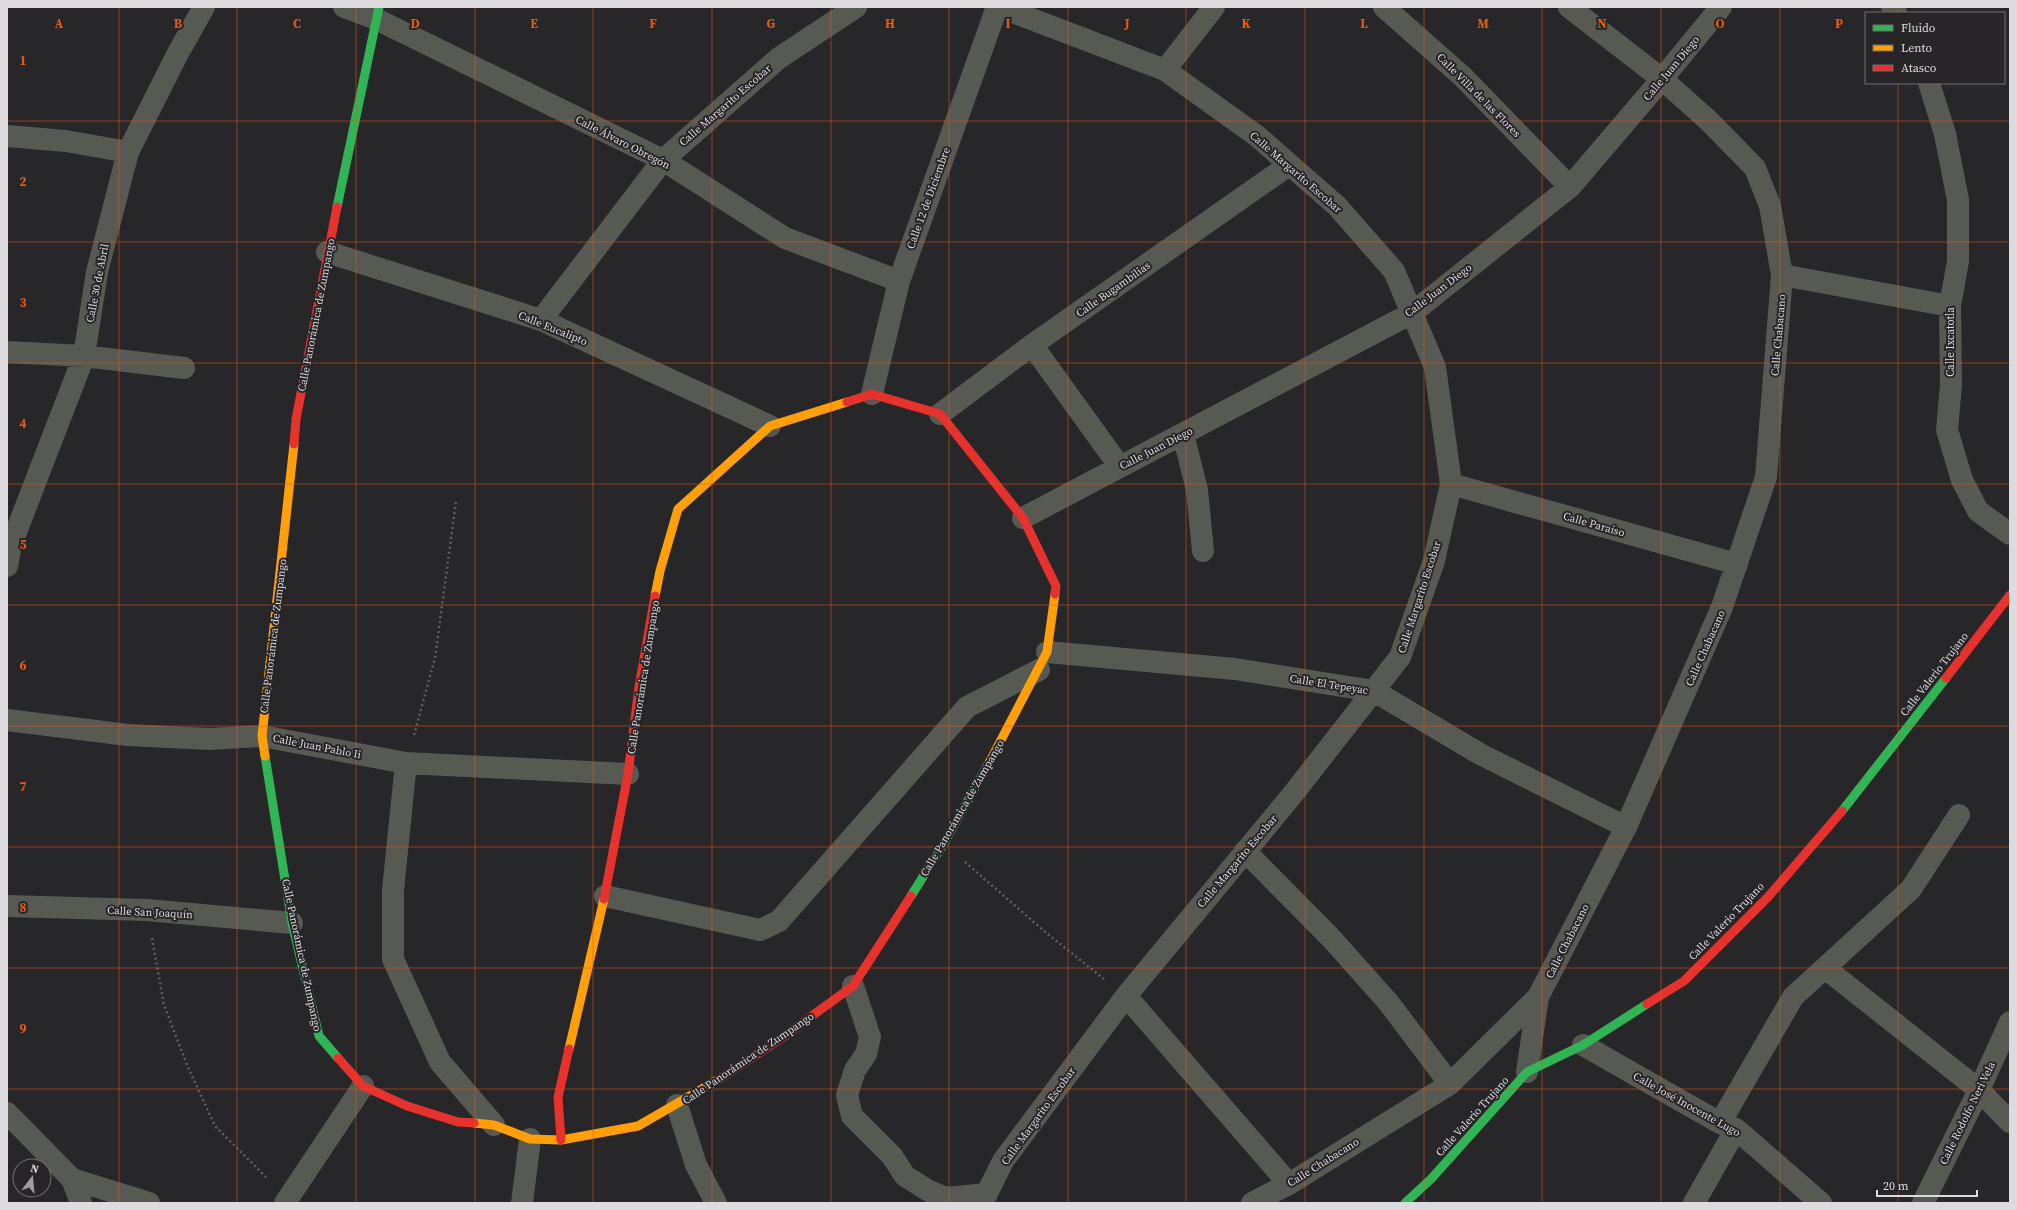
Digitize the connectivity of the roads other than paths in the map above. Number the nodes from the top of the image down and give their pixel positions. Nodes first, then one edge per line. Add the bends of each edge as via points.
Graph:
1 (204, 7) edge
2 (344, 7) edge
3 (856, 7) edge
4 (998, 7) edge
5 (1214, 7) edge
6 (1384, 7) edge
7 (1569, 7) edge
8 (1721, 7) edge
9 (378, 13) edge
10 (1165, 70) junction
11 (1662, 79) junction
12 (1930, 84) edge
13 (7, 136) edge
14 (128, 152) junction
15 (663, 160) junction
16 (1289, 165) junction
17 (1570, 187) junction
18 (327, 252) junction
19 (1782, 274) junction
20 (899, 281) junction
21 (1950, 306) junction
22 (1412, 313) junction
23 (541, 320) junction
24 (1032, 346) junction
25 (7, 352) edge
26 (84, 356) junction
27 (184, 368) dead end
28 (872, 394) junction
29 (940, 414) junction
30 (770, 426) junction
31 (1183, 434) junction
32 (1120, 467) junction
33 (1451, 484) junction
34 (1023, 518) junction
35 (2010, 534) edge
36 (1203, 551) dead end
37 (1737, 564) junction
38 (7, 566) edge
39 (2010, 595) edge
40 (1043, 661) junction
41 (1374, 691) junction
42 (7, 720) edge
43 (262, 736) junction
44 (406, 763) junction
45 (628, 774) junction
46 (1959, 815) dead end
47 (1626, 827) junction
48 (1245, 851) junction
49 (605, 896) junction
50 (7, 906) edge
51 (292, 923) junction
52 (1824, 968) junction
53 (853, 986) junction
54 (1126, 996) junction
55 (1538, 997) junction
56 (2010, 1022) edge
57 (1583, 1045) junction
58 (1527, 1072) junction
59 (1450, 1084) junction
60 (363, 1086) junction
61 (1979, 1090) junction
62 (677, 1105) junction
63 (7, 1113) edge
64 (2010, 1122) edge
65 (494, 1126) junction
66 (1728, 1126) junction
67 (530, 1139) junction
68 (561, 1140) junction
69 (72, 1179) junction
70 (1289, 1184) junction
71 (288, 1198) edge
72 (985, 1198) edge
73 (81, 1203) edge
74 (149, 1203) edge
75 (522, 1203) edge
76 (716, 1203) edge
77 (1252, 1203) edge
78 (1405, 1203) edge
79 (1694, 1203) edge
80 (1821, 1203) edge
81 (1923, 1203) edge

1 - 14 street, Calle 30 de Abril via 178,52
2 - 9 street, Calle Álvaro Obregón
3 - 15 street, Calle Margarito Escobar via 779,58
4 - 10 street, Calle Margarito Escobar
4 - 20 street, Calle 12 de Diciembre
5 - 10 street
6 - 17 street, Calle Villa de las Flores via 1463,77
7 - 11 street, Calle Chabacano
8 - 11 street, Calle Juan Diego
9 - 15 street, Calle Álvaro Obregón
9 - 18 street, Calle Panorámica de Zumpango
10 - 16 street, Calle Margarito Escobar via 1258,136
11 - 17 street, Calle Juan Diego
11 - 19 street, Calle Chabacano via 1709,121 1755,168 1770,206
12 - 21 street, Calle Ixcatotla via 1945,134 1958,200 1958,261
13 - 14 street via 66,141
14 - 26 street, Calle 30 de Abril via 97,272
15 - 20 street, Calle Álvaro Obregón via 784,238
15 - 23 street, Calle Margarito Escobar
16 - 22 street, Calle Margarito Escobar via 1337,206 1394,271
16 - 24 street, Calle Bugambilias
17 - 22 street, Calle Juan Diego
18 - 23 street, Calle Eucalipto
18 - 43 street, Calle Panorámica de Zumpango via 296,419 280,591
19 - 21 street
19 - 37 street, Calle Chabacano via 1766,477
20 - 28 street, Calle 12 de Diciembre
21 - 35 street, Calle Ixcatotla via 1951,385 1947,430 1962,480 1978,511
22 - 31 street, Calle Juan Diego
22 - 33 street, Calle Margarito Escobar via 1436,368
23 - 30 street, Calle Eucalipto
24 - 29 street, Calle Bugambilias
24 - 32 street
25 - 26 street
26 - 27 street
26 - 38 street, Calle 30 de Abril via 10,545
28 - 29 street
28 - 30 street, Calle Panorámica de Zumpango
29 - 34 street, Calle Panorámica de Zumpango
30 - 45 street, Calle Panorámica de Zumpango via 678,509 660,571 639,688
31 - 32 street, Calle Juan Diego
31 - 36 street via 1197,490
32 - 34 street, Calle Juan Diego
33 - 37 street, Calle Paraíso
33 - 41 street, Calle Margarito Escobar via 1434,561 1400,657
34 - 40 street, Calle Panorámica de Zumpango via 1056,586
37 - 47 street, Calle Chabacano via 1722,608
39 - 57 street, Calle Valerio Trujano via 1859,791 1768,897 1684,981
40 - 41 street, Calle El Tepeyac via 1235,669
40 - 49 street via 967,708 779,921 760,930
40 - 53 street, Calle Panorámica de Zumpango via 944,843
41 - 47 street, Calle El Tepeyac via 1480,754
41 - 48 street, Calle Margarito Escobar
42 - 43 street, Calle Juan Pablo Ii via 128,734 210,739
43 - 44 street, Calle Juan Pablo Ii
43 - 51 street, Calle Panorámica de Zumpango
44 - 45 street, Calle Juan Pablo Ii
44 - 65 street via 392,890 393,960 440,1062
45 - 49 street, Calle Panorámica de Zumpango
46 - 52 street via 1911,889
47 - 55 street, Calle Chabacano
48 - 54 street, Calle Margarito Escobar
48 - 59 street via 1331,938 1388,1002
49 - 68 street, Calle Panorámica de Zumpango via 558,1097
50 - 51 street, Calle San Joaquín via 147,910
51 - 60 street, Calle Panorámica de Zumpango via 319,1036
52 - 61 street
52 - 66 street via 1793,997
53 - 62 street, Calle Panorámica de Zumpango via 783,1037
53 - 72 street via 870,1037 866,1054 855,1070 847,1095 852,1116 892,1156 905,1176 929,1191 946,1198
54 - 70 street
54 - 72 street, Calle Margarito Escobar via 1003,1161
55 - 58 street
55 - 59 street, Calle Chabacano
56 - 61 street, Calle Rodolfo Neri Vela
57 - 58 street, Calle Valerio Trujano
57 - 66 street, Calle José Inocente Lugo
58 - 78 street, Calle Valerio Trujano via 1431,1179
59 - 70 street, Calle Chabacano
60 - 65 street, Calle Panorámica de Zumpango via 407,1106 458,1122
60 - 71 street
61 - 64 street
61 - 81 street, Calle Rodolfo Neri Vela
62 - 68 street, Calle Panorámica de Zumpango via 638,1126
62 - 76 street via 696,1165
63 - 69 street
65 - 67 street, Calle Panorámica de Zumpango
66 - 79 street
66 - 80 street, Calle José Inocente Lugo
67 - 68 street, Calle Panorámica de Zumpango
67 - 75 street
69 - 73 street
69 - 74 street
70 - 77 street, Calle Chabacano

